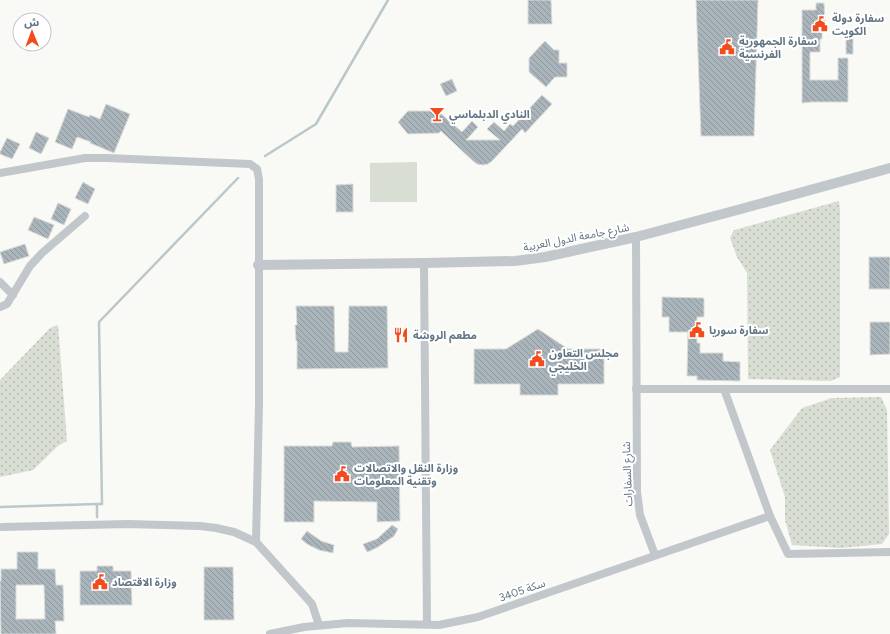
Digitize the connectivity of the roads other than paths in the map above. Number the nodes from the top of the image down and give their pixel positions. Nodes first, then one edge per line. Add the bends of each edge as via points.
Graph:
1 (890, 168) edge
2 (0, 173) edge
3 (85, 216) dead end
4 (636, 237) junction
5 (424, 264) junction
6 (258, 265) junction
7 (0, 282) edge
8 (13, 295) junction
9 (0, 307) edge
10 (636, 388) junction
11 (724, 389) junction
12 (890, 389) edge
13 (770, 516) junction
14 (2, 527) dead end
15 (256, 542) junction
16 (890, 552) edge
17 (655, 555) junction
18 (427, 624) junction
19 (319, 626) junction
20 (270, 634) edge

1 - 4 street, شارع جامعة الدول العربية
2 - 6 street via 85,158 250,164 257,170 259,179
3 - 8 street via 30,266
4 - 5 street, شارع جامعة الدول العربية via 515,261
4 - 10 street, شارع السفارات
5 - 6 street, شارع جامعة الدول العربية
5 - 18 street
6 - 15 street
7 - 8 street
8 - 9 street via 7,304
10 - 11 street
10 - 17 street, شارع السفارات via 637,492 640,515
11 - 12 street
11 - 13 street
13 - 16 street via 788,554
13 - 17 street, سكة 3405
14 - 15 street via 128,524 200,526 234,532
15 - 19 street via 312,604
17 - 18 street, سكة 3405 via 478,617 438,625
18 - 19 street, سكة 3405 via 348,623
19 - 20 street, سكة 3405

